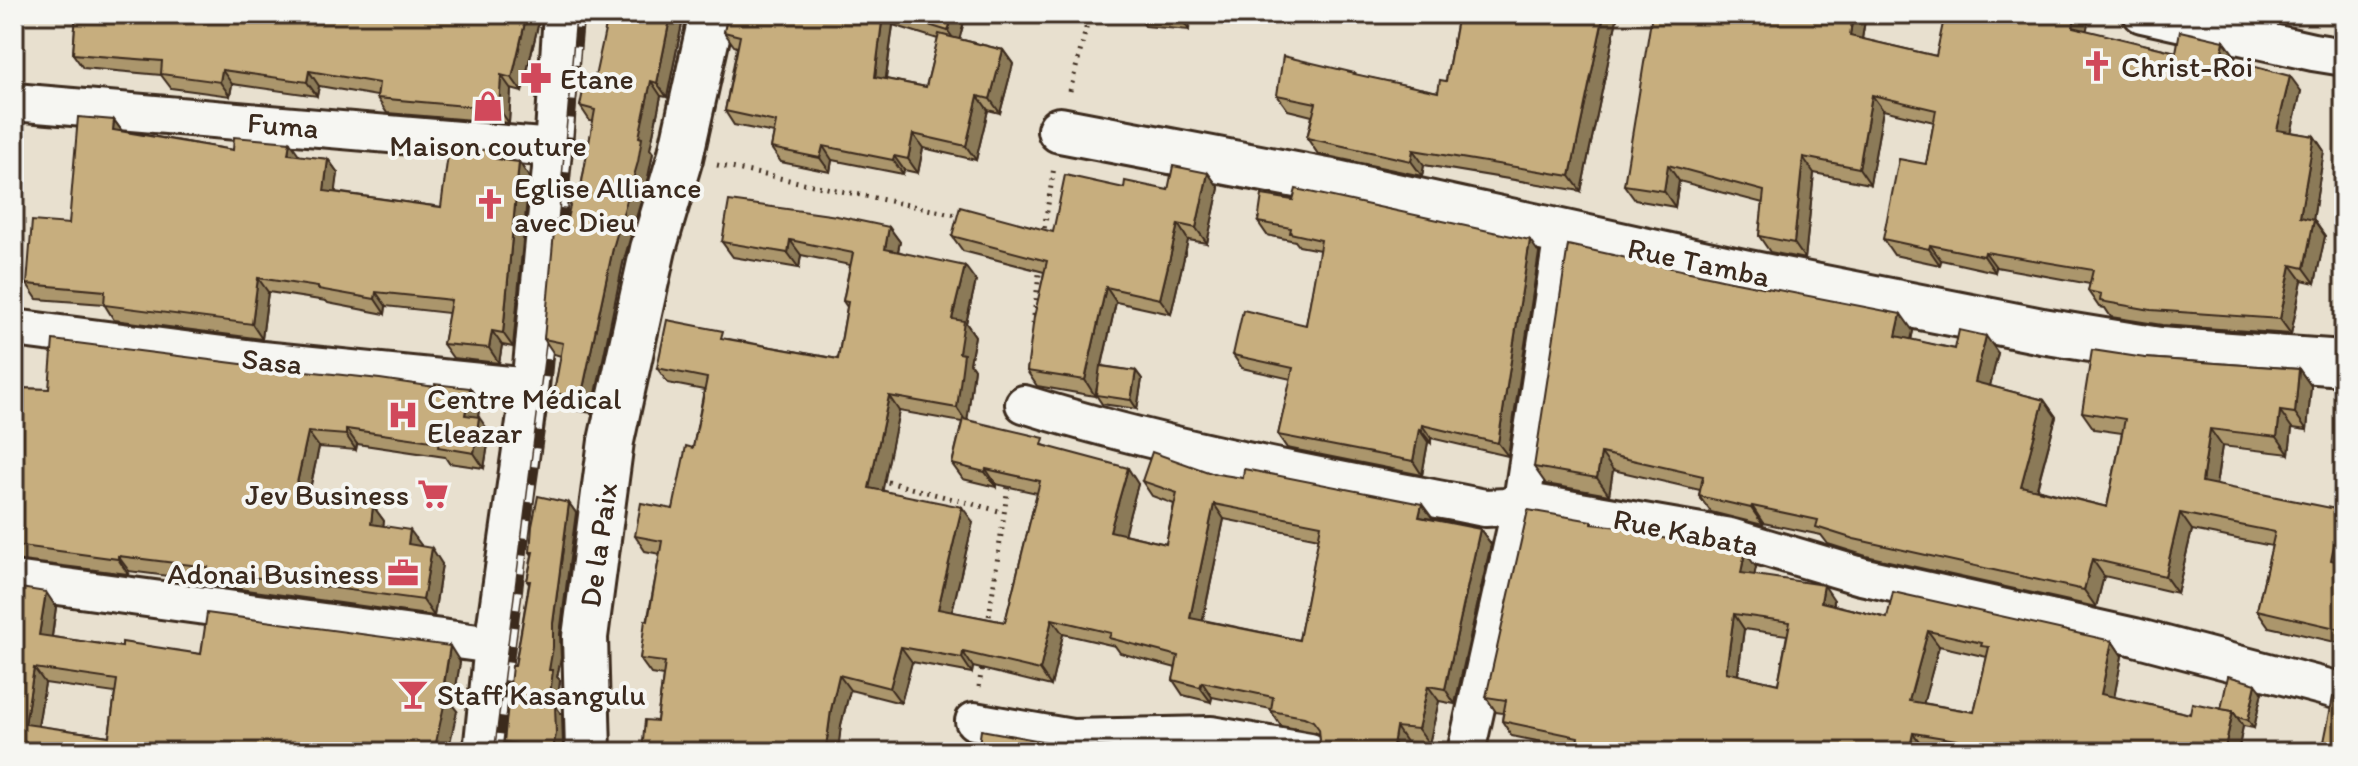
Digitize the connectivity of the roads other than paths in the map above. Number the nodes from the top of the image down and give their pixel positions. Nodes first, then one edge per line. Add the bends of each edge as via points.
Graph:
1 (562, 14) edge
2 (712, 14) edge
3 (2142, 14) edge
4 (2344, 57) edge
5 (14, 102) edge
6 (1060, 130) dead end
7 (553, 148) junction
8 (1563, 234) junction
9 (14, 328) edge
10 (2344, 363) edge
11 (530, 387) junction
12 (1024, 404) dead end
13 (1522, 501) junction
14 (14, 580) edge
15 (493, 645) junction
16 (2344, 692) edge
17 (974, 721) dead end
18 (1211, 743) edge
19 (482, 752) edge
20 (588, 752) edge
21 (1310, 752) edge
22 (1466, 752) edge

1 - 7 street
2 - 20 street, De la Paix via 611,441 585,637
3 - 4 street
5 - 7 street, Fuma
6 - 8 street, Rue Tamba via 1327,181
7 - 11 street
8 - 10 street, Rue Tamba via 2042,331 2159,350
8 - 13 street
9 - 11 street, Sasa
11 - 15 street
12 - 13 street, Rue Kabata via 1157,441 1456,503 1485,508
13 - 16 street, Rue Kabata via 1730,537 1861,576 2135,637
13 - 22 street
14 - 15 street
15 - 19 street
17 - 18 street via 1072,738
18 - 21 street

